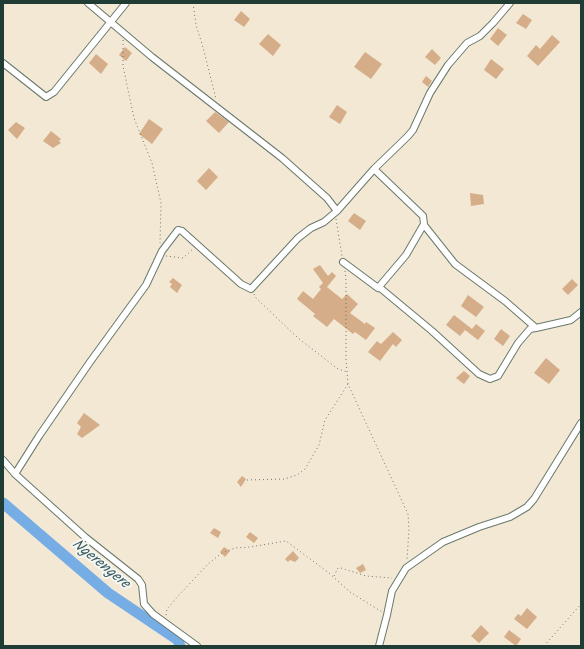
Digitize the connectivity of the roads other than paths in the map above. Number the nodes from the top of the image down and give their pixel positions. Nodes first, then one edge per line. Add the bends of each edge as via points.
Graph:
1 (88, 3) edge
2 (126, 3) edge
3 (510, 3) edge
4 (111, 21) junction
5 (3, 63) edge
6 (374, 170) junction
7 (336, 212) junction
8 (424, 225) junction
9 (343, 262) road end
10 (379, 286) junction
11 (581, 312) edge
12 (536, 328) junction
13 (581, 423) edge
14 (3, 460) edge
15 (16, 474) junction
16 (197, 646) edge
17 (379, 646) edge

1 - 4 street
2 - 4 street
3 - 6 street via 493,23 467,44 448,65 430,93 413,130
4 - 5 street via 54,92 46,97
4 - 7 street via 282,158 327,198
6 - 7 street
6 - 8 street via 423,216
7 - 15 street via 301,235 251,289 241,284 178,230 161,254 146,285 35,441
8 - 10 street via 406,255
8 - 12 street via 456,264
9 - 10 street via 378,288
10 - 12 street via 479,374 490,379 498,376 518,343 530,329
11 - 12 street via 571,320
13 - 17 street via 527,507 510,517 443,542 406,568 392,591
14 - 15 street
15 - 16 street via 85,537 138,579 142,585 144,604 153,614

